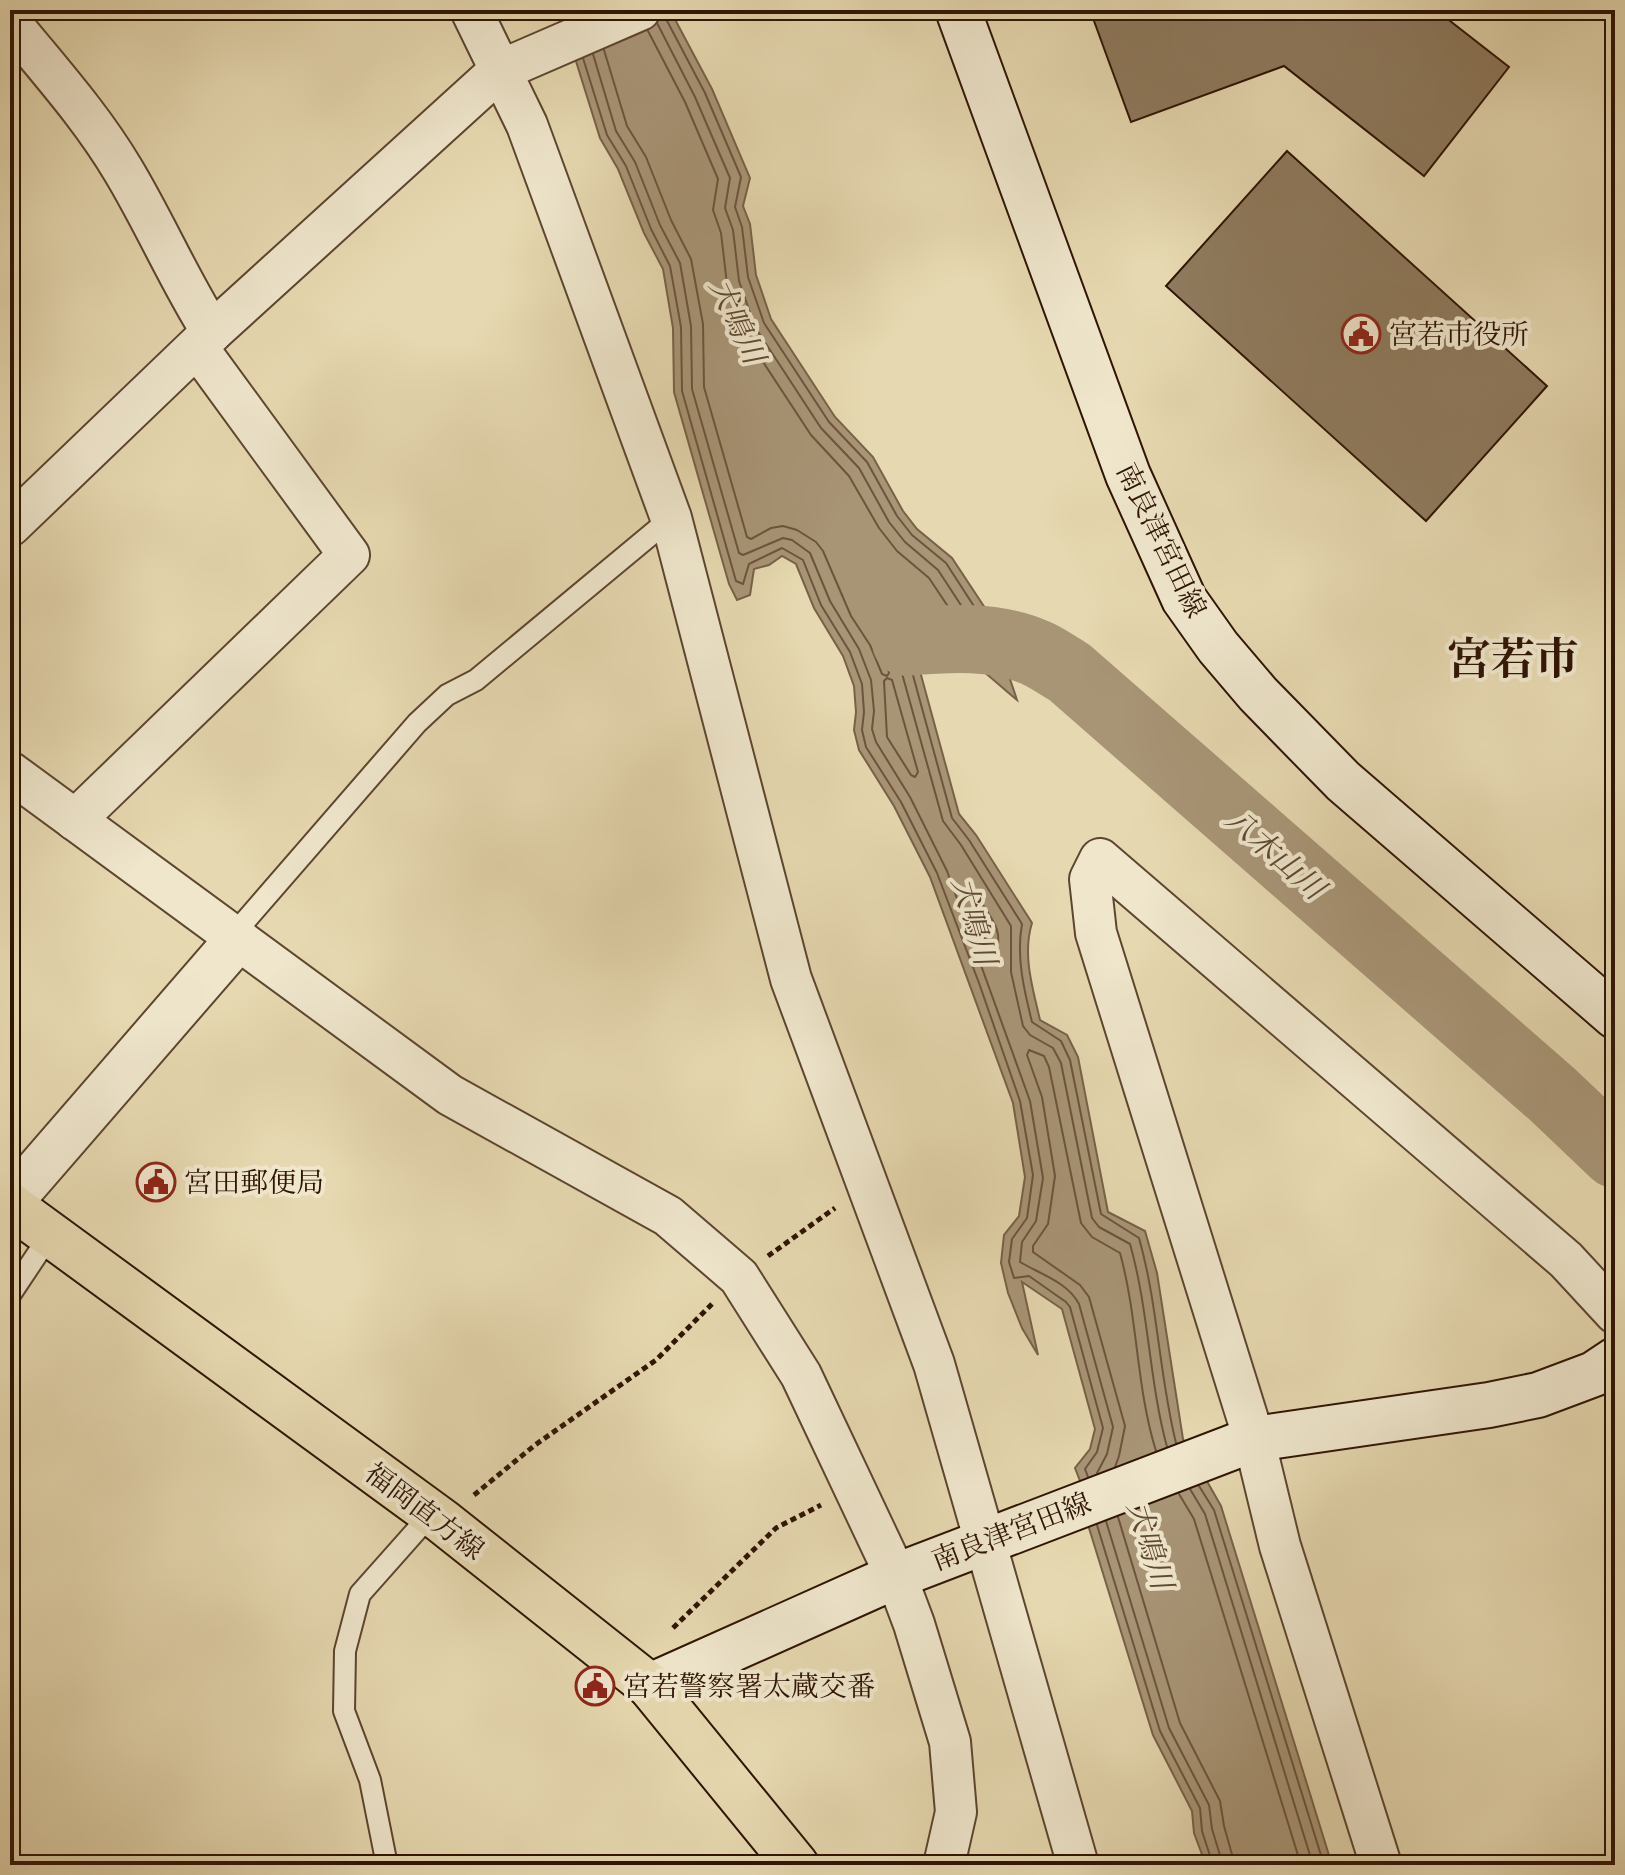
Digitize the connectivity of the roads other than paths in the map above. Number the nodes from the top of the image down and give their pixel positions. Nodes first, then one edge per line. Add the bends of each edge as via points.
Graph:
1 (471, 10) edge
2 (640, 10) edge
3 (958, 10) edge
4 (10, 22) edge
5 (499, 71) junction
6 (204, 340) junction
7 (671, 518) junction
8 (10, 526) edge
9 (10, 772) edge
10 (75, 820) junction
11 (237, 940) junction
12 (1615, 1016) edge
13 (10, 1204) edge
14 (50, 1235) junction
15 (10, 1295) edge
16 (1615, 1313) edge
17 (1615, 1360) edge
18 (1254, 1439) junction
19 (436, 1518) junction
20 (984, 1540) junction
21 (896, 1576) junction
22 (640, 1678) junction
23 (387, 1865) edge
24 (796, 1865) edge
25 (944, 1865) edge
26 (1078, 1865) edge
27 (1381, 1865) edge

1 - 5 street
2 - 5 street
3 - 12 main road, 南良津宮田線 via 1128,475 1184,599 1258,694 1343,781
4 - 6 street via 109,148 187,292
5 - 6 street
5 - 7 street via 527,125
6 - 8 street
6 - 10 street via 349,555
7 - 11 lane via 417,723 246,920
7 - 20 street via 791,979 934,1364
9 - 10 street
10 - 11 street
11 - 13 main road
11 - 21 street via 450,1095 668,1216 739,1277 801,1375
13 - 14 main road, 福岡直方線
14 - 15 lane
14 - 19 main road, 福岡直方線
16 - 18 street via 1566,1260 1100,859 1090,879 1096,933
17 - 18 main road, 南良津宮田線 via 1594,1374 1538,1395
18 - 20 main road, 南良津宮田線
18 - 27 street via 1280,1546
19 - 22 main road, 福岡直方線
19 - 23 lane via 360,1594 345,1651 344,1711 370,1780
20 - 21 main road, 南良津宮田線
20 - 26 street
21 - 22 main road, 南良津宮田線
21 - 25 street via 950,1742 956,1812
22 - 24 main road, 福岡直方線

